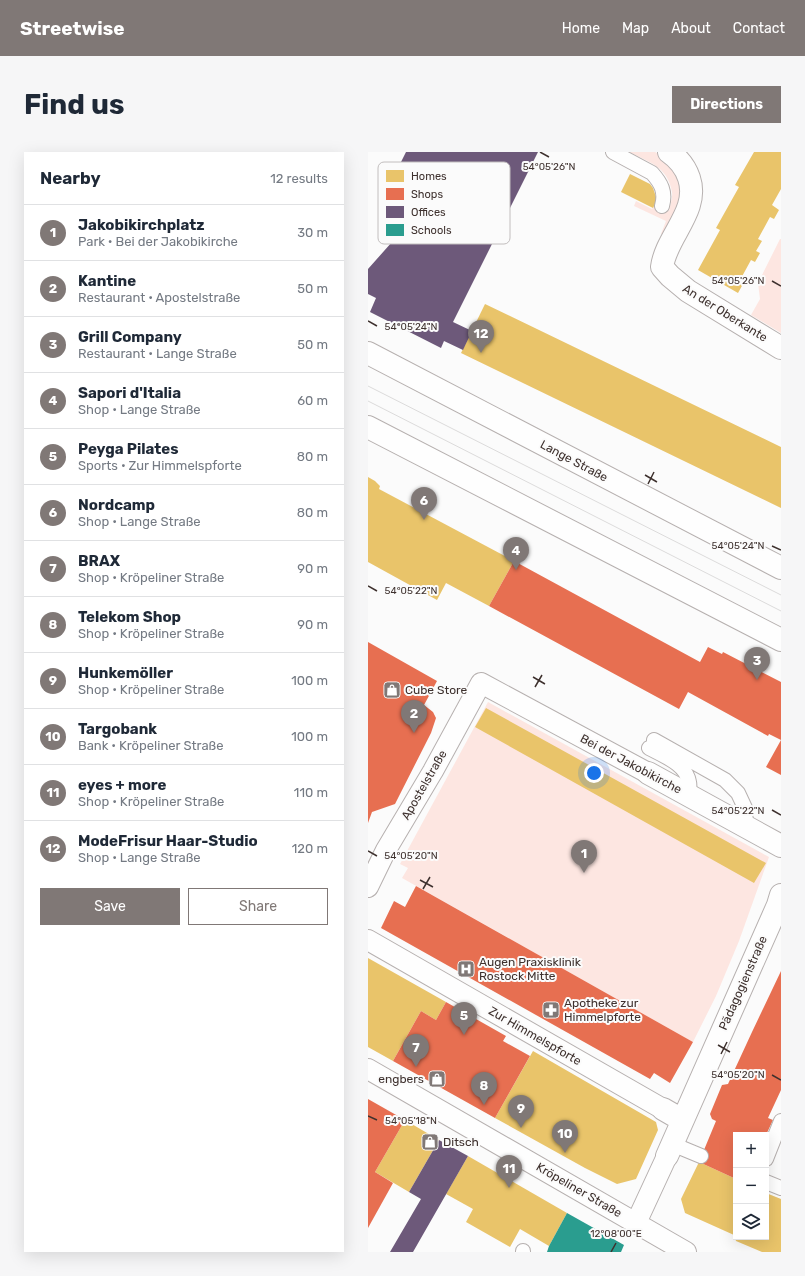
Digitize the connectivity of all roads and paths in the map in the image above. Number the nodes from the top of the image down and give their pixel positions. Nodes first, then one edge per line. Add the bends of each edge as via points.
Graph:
1 (613, 152) edge
2 (669, 152) edge
3 (662, 206) dead end
4 (781, 348) edge
5 (368, 353) edge
6 (368, 427) edge
7 (781, 568) edge
8 (781, 640) edge
9 (481, 683) joint
10 (648, 773) joint
11 (689, 795) junction
12 (746, 826) junction
13 (781, 846) edge
14 (368, 887) edge
15 (781, 895) edge
16 (368, 940) edge
17 (368, 1069) edge
18 (663, 1109) joint
19 (682, 1120) junction
20 (781, 1121) edge
21 (669, 1150) junction
22 (769, 1151) edge
23 (701, 1156) dead end
24 (769, 1183) edge
25 (781, 1188) edge
26 (636, 1223) junction
27 (659, 1245) edge
28 (686, 1252) edge

1 - 3 lane via 652,173 661,185 664,195
2 - 4 street, An der Oberkante via 687,170 691,184 686,214 665,255 662,267 688,291
5 - 7 street, Lange Straße
6 - 8 street
9 - 10 street, Bei der Jakobikirche
9 - 14 street, Apostelstraße via 386,850
10 - 11 street, Bei der Jakobikirche
11 - 12 street, Bei der Jakobikirche
11 - 12 lane via 689,782 684,771 652,744 725,780 738,793 744,808
12 - 13 street, Bei der Jakobikirche
15 - 19 street, Pädagogienstraße
16 - 18 street, Zur Himmelspforte
17 - 26 street, Kröpeliner Straße
18 - 19 street, Zur Himmelspforte
19 - 21 street, Pädagogienstraße
20 - 22 lane
21 - 23 lane
21 - 26 street, Pädagogienstraße
24 - 25 lane
26 - 27 street, Kröpeliner Straße
27 - 28 street, Kröpeliner Straße

